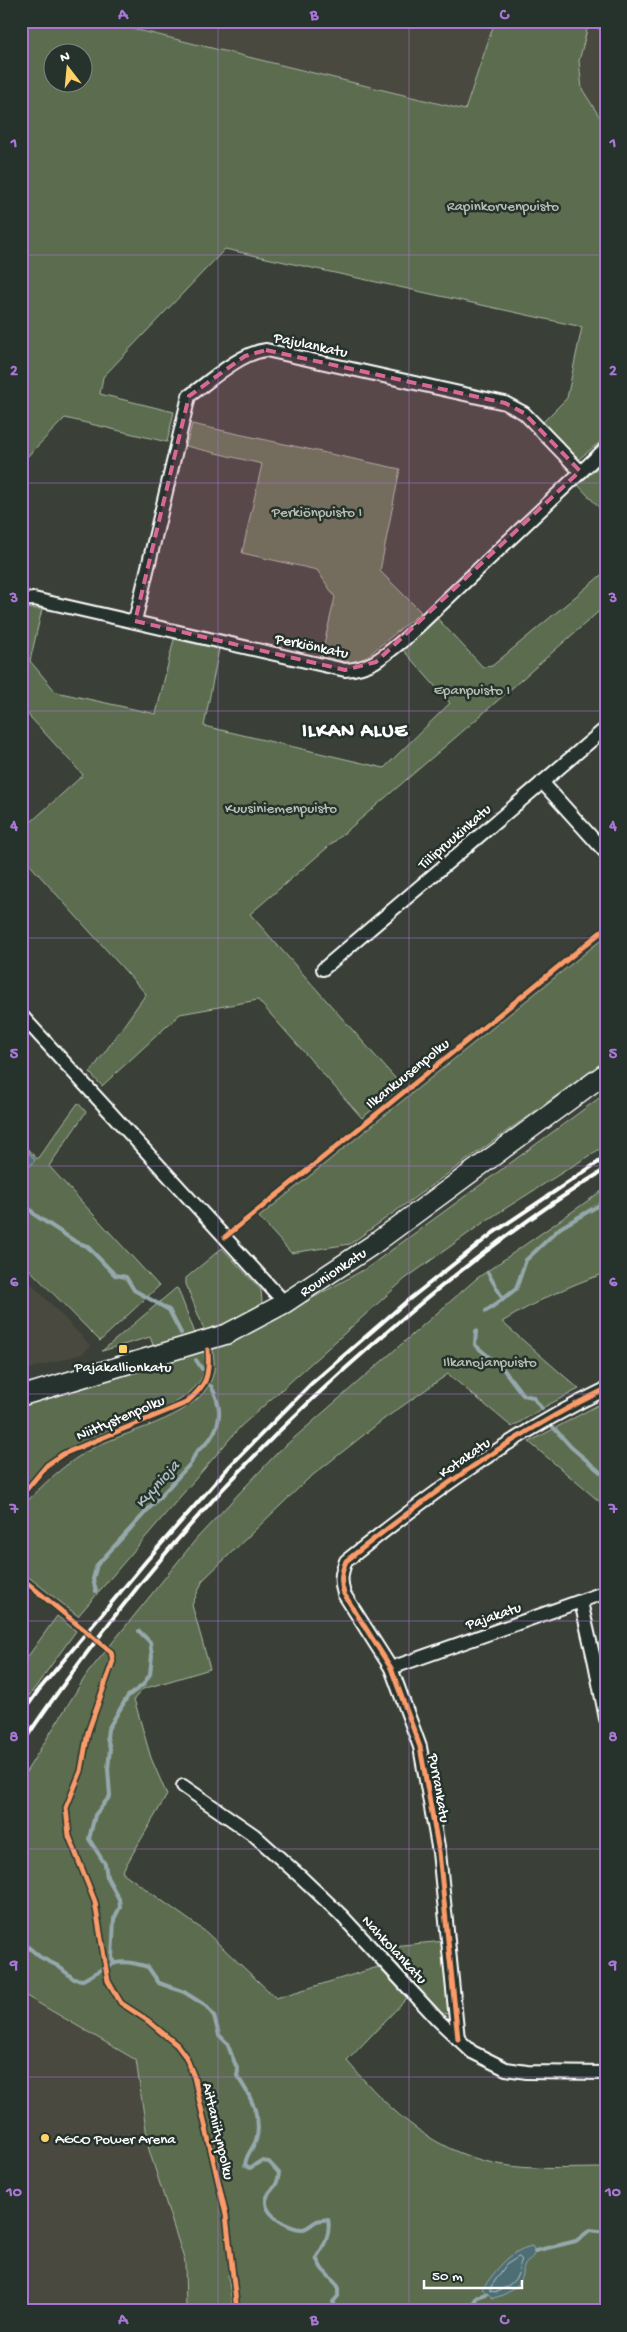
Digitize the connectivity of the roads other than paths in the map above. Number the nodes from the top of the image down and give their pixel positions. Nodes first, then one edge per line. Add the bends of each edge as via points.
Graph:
1 (600, 21) edge
2 (606, 23) edge
3 (606, 448) edge
4 (580, 471) junction
5 (21, 600) edge
6 (135, 620) junction
7 (606, 728) edge
8 (542, 782) junction
9 (606, 853) edge
10 (323, 969) dead end
11 (21, 1015) edge
12 (606, 1073) edge
13 (285, 1304) junction
14 (606, 1389) edge
15 (21, 1396) edge
16 (346, 1561) joint
17 (606, 1592) edge
18 (581, 1602) junction
19 (391, 1668) junction
20 (606, 1718) edge
21 (183, 1786) dead end
22 (458, 2039) junction
23 (606, 2073) edge

1 - 2 street
3 - 4 street, Perkiönkatu
4 - 6 street, Perkiönkatu via 406,638 376,662 361,669 345,670
4 - 6 street, Pajulankatu via 524,413 505,403 266,350 256,351 189,396
5 - 6 street, Perkiönkatu via 34,599
7 - 8 street, Tiilipruukinkatu
8 - 9 street
8 - 10 street, Tiilipruukinkatu
11 - 13 street
12 - 13 main road, Rounionkatu via 374,1244
13 - 15 main road, Rounionkatu via 226,1334
14 - 16 street, Kotakatu via 490,1453
16 - 19 street, Purrankatu via 341,1582 344,1594
17 - 18 street, Pajakatu
18 - 19 street, Pajakatu
18 - 20 street
19 - 22 street, Purrankatu via 420,1747 438,1843
21 - 22 street, Nahkolankatu via 254,1835 302,1878
22 - 23 street, Nahkolankatu via 472,2052 506,2069 548,2074

